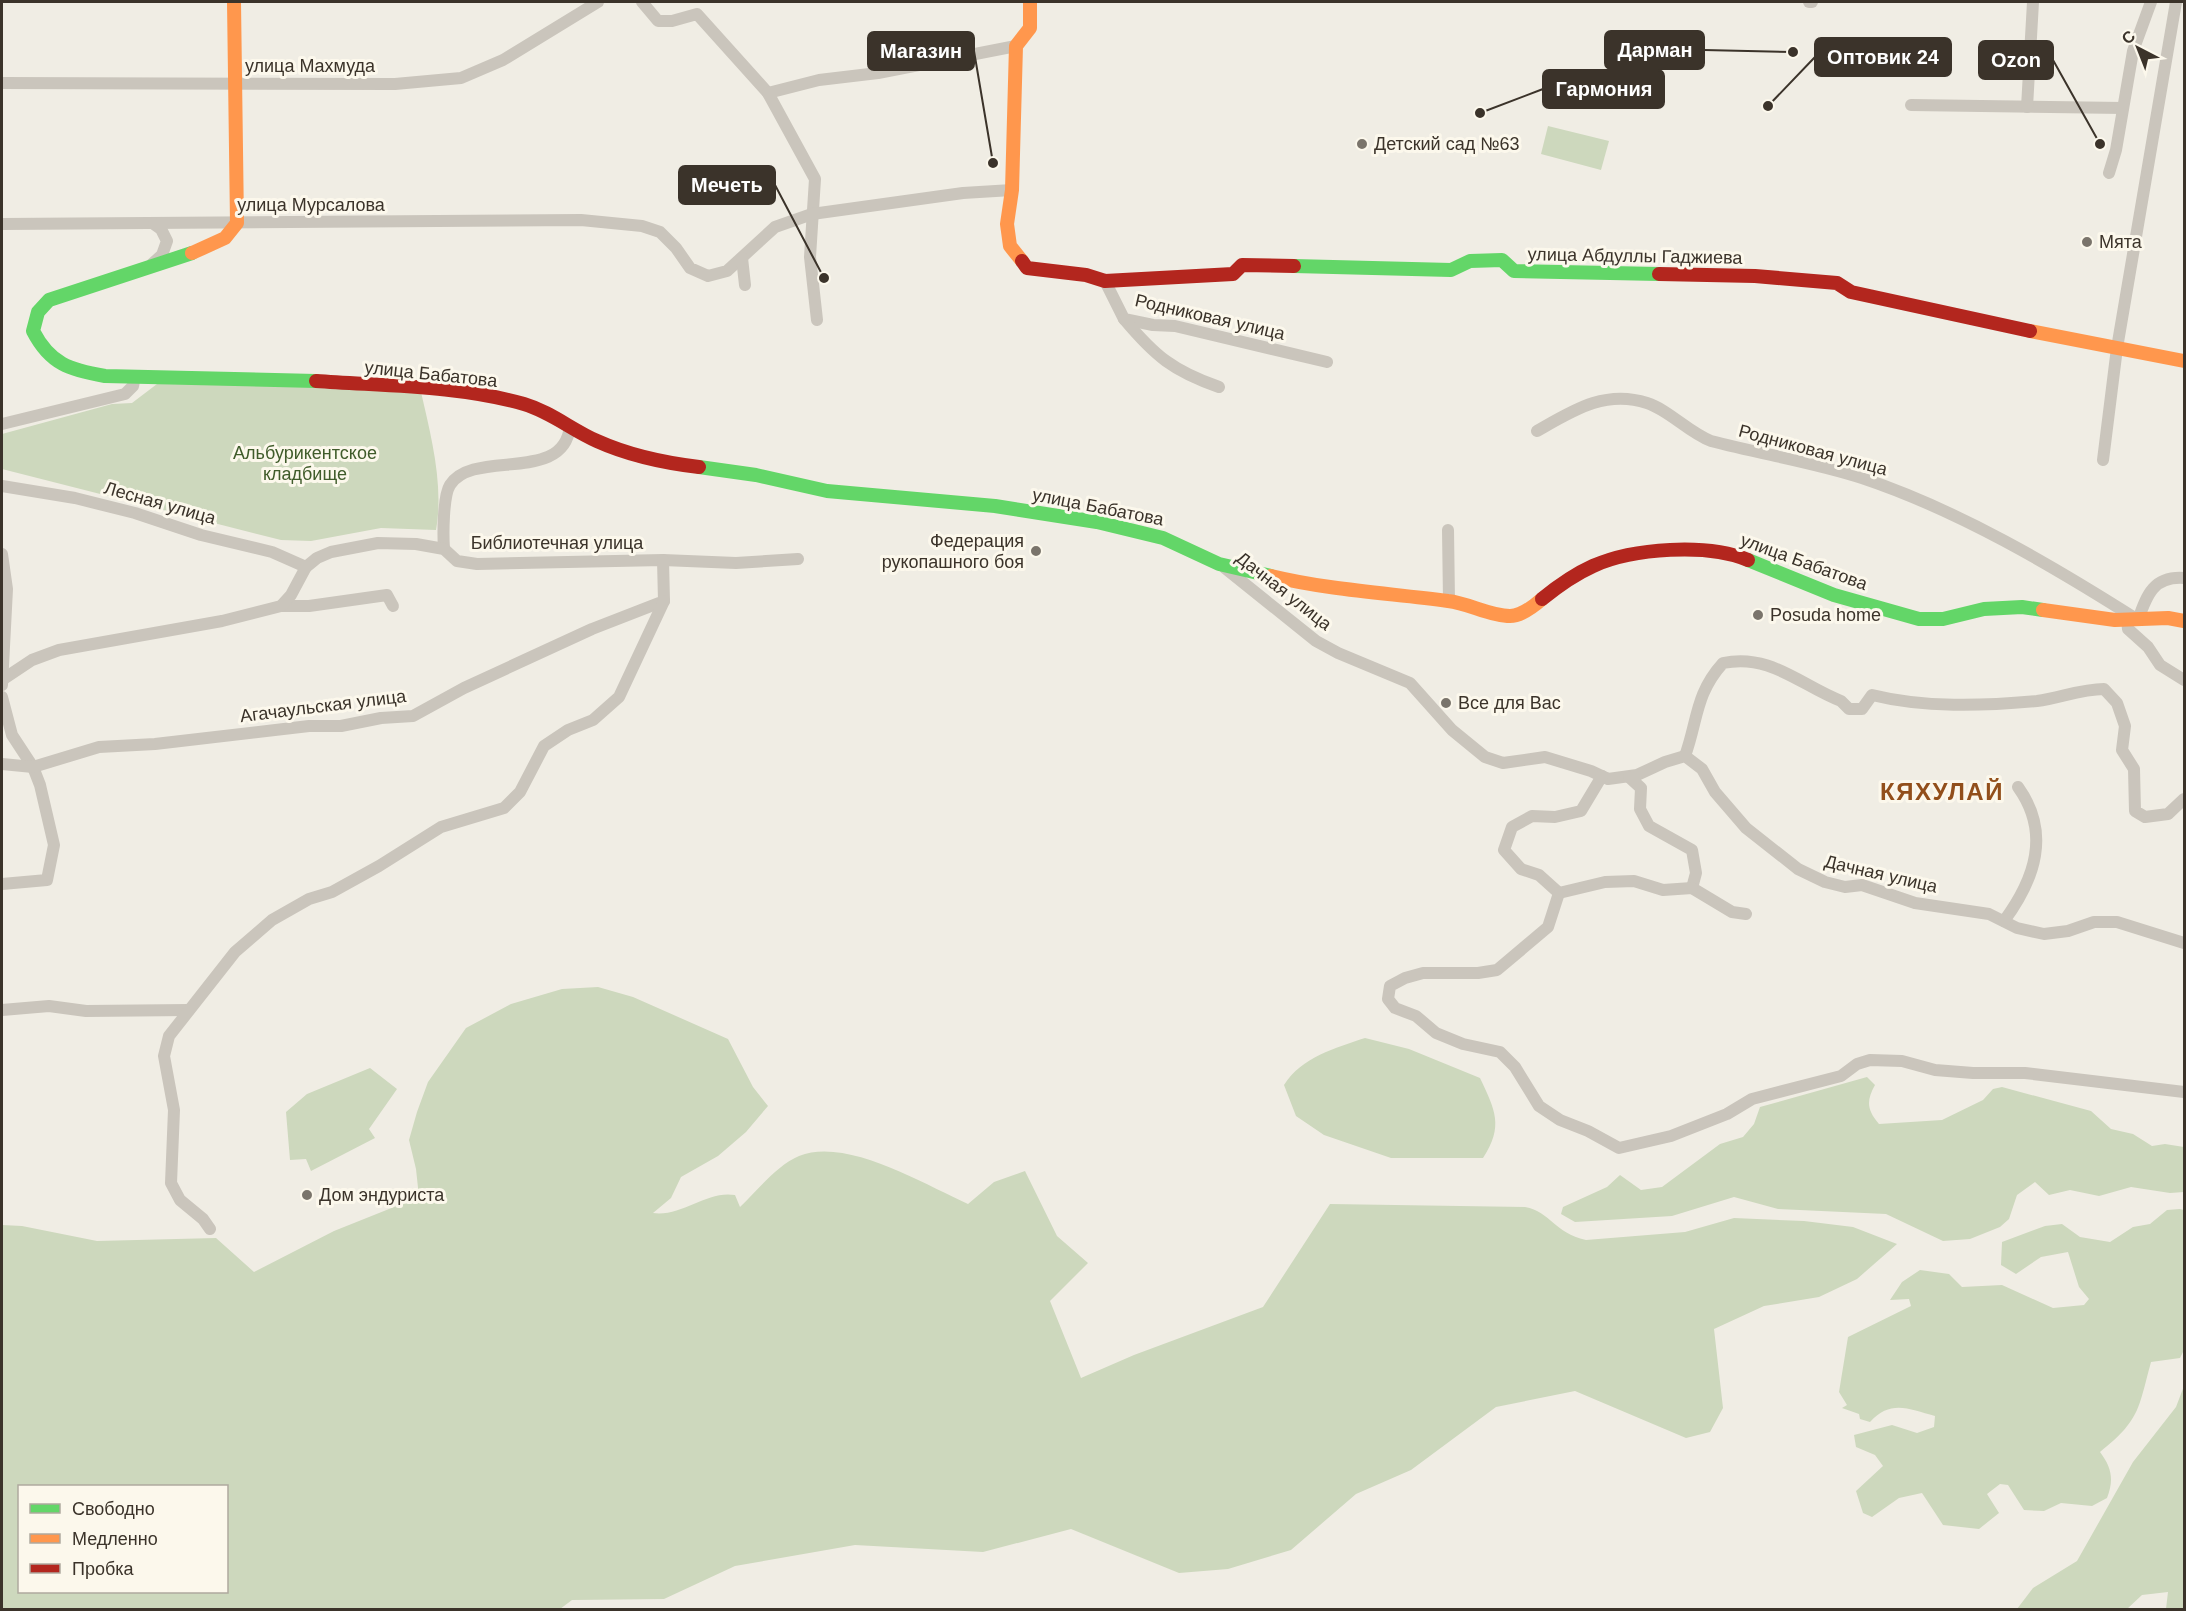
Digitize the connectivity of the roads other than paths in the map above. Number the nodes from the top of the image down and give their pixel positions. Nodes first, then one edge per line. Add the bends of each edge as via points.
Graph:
1 (234, 2) edge
2 (598, 2) edge
3 (642, 2) edge
4 (1030, 2) edge
5 (2033, 2) edge
6 (2151, 2) edge
7 (2176, 2) edge
8 (1016, 46) junction
9 (2, 83) edge
10 (235, 84) junction
11 (768, 93) junction
12 (1911, 105) dead end
13 (2027, 107) junction
14 (2123, 108) junction
15 (2109, 173) dead end
16 (1012, 190) junction
17 (812, 214) junction
18 (237, 223) junction
19 (2, 224) edge
20 (154, 224) junction
21 (742, 258) junction
22 (152, 264) junction
23 (1105, 280) junction
24 (745, 285) dead end
25 (1124, 318) junction
26 (817, 320) dead end
27 (2117, 348) junction
28 (2184, 361) edge
29 (1327, 362) dead end
30 (135, 376) junction
31 (1219, 387) dead end
32 (2, 424) edge
33 (570, 426) junction
34 (1537, 431) dead end
35 (2103, 460) dead end
36 (2, 486) edge
37 (1448, 530) dead end
38 (444, 549) junction
39 (2, 554) edge
40 (798, 559) dead end
41 (663, 560) junction
42 (1219, 564) junction
43 (306, 567) junction
44 (2184, 578) edge
45 (664, 601) junction
46 (1449, 601) junction
47 (281, 606) junction
48 (393, 606) dead end
49 (2132, 620) junction
50 (2184, 621) edge
51 (2, 680) edge
52 (2184, 680) edge
53 (2, 689) edge
54 (2, 697) edge
55 (1685, 756) junction
56 (2, 764) edge
57 (33, 767) junction
58 (1602, 776) junction
59 (1629, 777) junction
60 (2018, 787) dead end
61 (2184, 799) edge
62 (2, 884) edge
63 (1692, 888) junction
64 (1560, 893) junction
65 (1746, 914) dead end
66 (2004, 921) junction
67 (2184, 943) edge
68 (2, 1010) edge
69 (189, 1010) junction
70 (2184, 1092) edge
71 (210, 1229) dead end

1 - 10 street
2 - 10 street, улица Махмуда via 497,63 461,78 395,84
3 - 11 street via 658,21 697,14
4 - 8 street via 1030,28
5 - 13 street
6 - 14 street via 2133,51
7 - 27 street
8 - 11 street
8 - 16 street, улица Абдуллы Гаджиева
9 - 10 street, улица Махмуда
10 - 18 street
11 - 17 street via 815,179
12 - 13 street
13 - 14 street
14 - 15 street
16 - 17 street
16 - 23 street, улица Абдуллы Гаджиева via 1007,224 1010,246 1027,268
17 - 21 street via 776,227
17 - 26 street via 810,257
18 - 20 street, улица Мурсалова
18 - 21 street, улица Мурсалова via 580,220 660,232 690,268 708,276 727,271
18 - 22 street, улица Бабатова via 225,238 206,248
19 - 20 street, улица Мурсалова
20 - 22 street via 167,241 162,255
21 - 24 street
22 - 30 street, улица Бабатова via 49,300 34,321 35,339 63,365 105,376
23 - 25 street, Родниковая улица
23 - 27 street, улица Абдуллы Гаджиева via 1233,273 1242,265 1451,270 1470,261 1502,260 1514,271 1755,276 1837,283 1851,292
25 - 29 street, Родниковая улица
25 - 31 street via 1157,354 1185,375
27 - 28 street, улица Абдуллы Гаджиева
27 - 35 street
30 - 32 street via 134,386 125,394
30 - 33 street, улица Бабатова via 292,379 461,392 524,404
33 - 38 street via 563,447 555,454 458,477 447,492
33 - 42 street, улица Бабатова via 597,441 688,466 827,490 995,506 1097,522 1163,538
34 - 49 street, Родниковая улица via 1593,401 1647,403 1711,441 1860,477 1951,513 2075,579
36 - 43 street, Лесная улица via 135,513 201,535 272,552
37 - 46 street
38 - 41 street, Библиотечная улица via 457,561 477,564
38 - 43 street, Библиотечная улица via 378,543 332,552
39 - 51 street via 7,590
40 - 41 street, Библиотечная улица via 736,563
41 - 45 street
42 - 46 street, улица Бабатова via 1299,583
42 - 58 street, Дачная улица via 1316,641 1410,683 1452,730 1485,757 1503,764 1545,757
43 - 47 street
44 - 49 street via 2169,578 2155,586
45 - 57 street, Агачаульская улица via 464,688 413,716 99,747
45 - 69 street via 619,697 593,720 544,746 520,792 504,808 441,827 371,871 272,920 235,952
46 - 49 street, улица Бабатова via 1502,614 1522,614 1567,579 1595,565 1641,553 1694,550 1741,557 1833,595 1919,619 2022,607
47 - 48 street via 387,595
47 - 51 street via 222,621 58,650 32,660
49 - 50 street, улица Бабатова
49 - 52 street via 2128,629 2160,665
51 - 53 street
54 - 57 street via 12,735
55 - 59 street, Дачная улица
55 - 61 street via 1705,690 1724,663 1738,660 1778,668 1849,709 1862,709 1872,695 1907,702 1969,704 2038,700 2104,689 2117,703 2125,726 2122,750 2134,769 2135,811 2145,817 2168,814
55 - 66 street, Дачная улица via 1702,769 1731,812 1798,869 1825,882 1845,887 1862,885 1915,903 1989,914
56 - 57 street, Агачаульская улица
57 - 62 street via 54,845 50,876 43,882
58 - 59 street, Дачная улица
58 - 64 street via 1581,811 1555,817 1532,816 1512,827 1504,850 1521,869 1539,875
59 - 63 street via 1641,788 1640,809 1649,826 1692,850 1696,873
60 - 66 street via 2035,817 2035,855 2023,896
63 - 64 street via 1663,890 1634,881 1605,882
63 - 65 street via 1732,912
64 - 70 street via 1548,927 1497,970 1423,973 1390,986 1388,999 1395,1008 1416,1016 1436,1033 1462,1044 1500,1052 1515,1067 1539,1106 1619,1148 1680,1133 1752,1099 1841,1076 1870,1060 1902,1060 1935,1070 2025,1073
66 - 67 street, Дачная улица via 2044,934 2094,922 2117,922
68 - 69 street via 49,1006 87,1011
69 - 71 street via 169,1036 164,1056 174,1110 171,1183 180,1200

